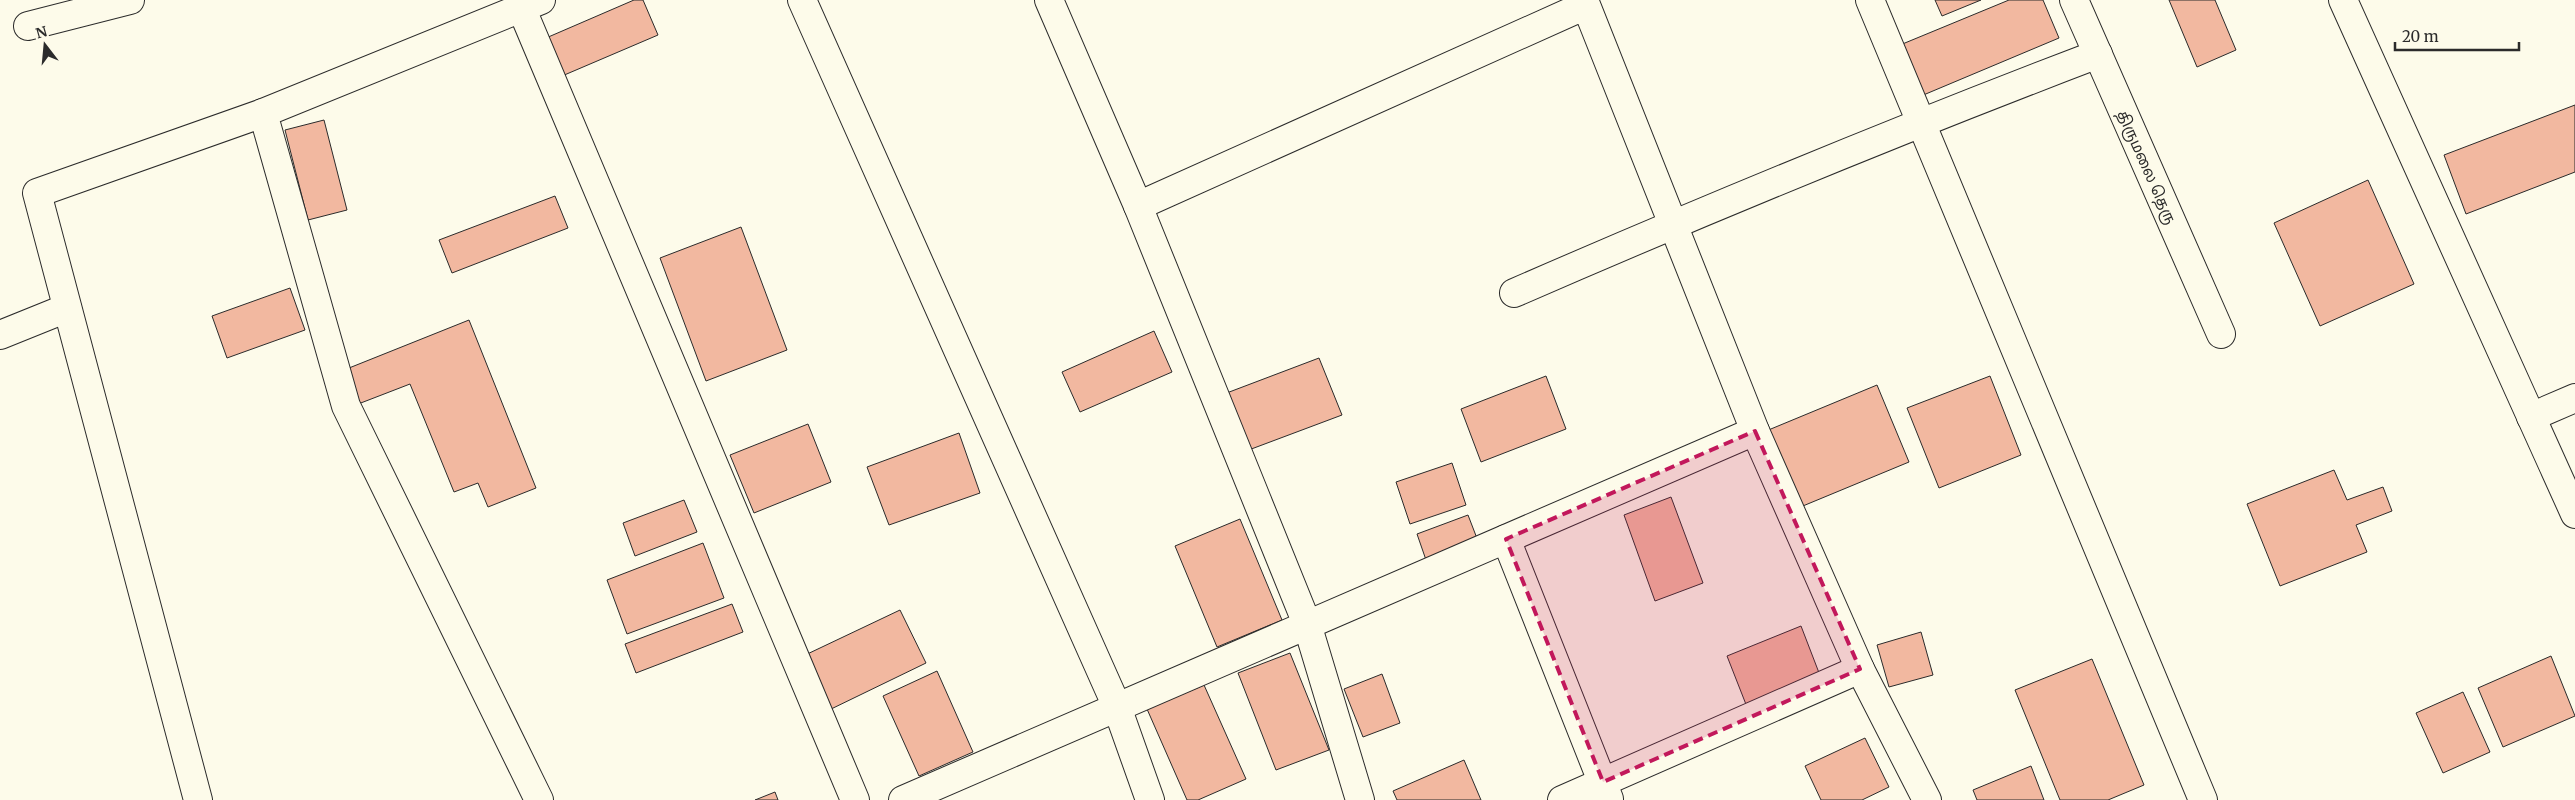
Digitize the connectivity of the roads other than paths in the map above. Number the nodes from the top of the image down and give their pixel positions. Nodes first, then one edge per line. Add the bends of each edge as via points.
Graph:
1 (130, 0) edge
2 (802, 0) edge
3 (1049, 0) edge
4 (1870, 0) edge
5 (2074, 0) edge
6 (2343, 0) edge
7 (1584, 2) edge
8 (527, 3) edge
9 (28, 26) dead end
10 (2098, 54) junction
11 (263, 113) junction
12 (1920, 122) junction
13 (1138, 206) junction
14 (1672, 224) junction
15 (1514, 292) dead end
16 (68, 308) junction
17 (2220, 334) dead end
18 (0, 335) edge
19 (2575, 398) edge
20 (2531, 417) junction
21 (1754, 431) junction
22 (2575, 514) edge
23 (1506, 539) junction
24 (1307, 624) junction
25 (1860, 669) junction
26 (1117, 707) junction
27 (1606, 791) edge
28 (198, 800) edge
29 (539, 800) edge
30 (855, 800) edge
31 (903, 800) edge
32 (1150, 800) edge
33 (1360, 800) edge
34 (1562, 800) edge
35 (1927, 800) edge
36 (2203, 800) edge

1 - 9 street
2 - 26 street
3 - 13 street
4 - 12 street
5 - 10 street, திருமலை தெரு
6 - 20 street
7 - 13 street
7 - 14 street
8 - 11 street
8 - 30 street
10 - 12 street
10 - 17 street, திருமலை தெரு
11 - 16 street via 37,193
11 - 29 street via 346,406
12 - 14 street
12 - 36 street
13 - 24 street
14 - 15 street
14 - 21 street
16 - 18 street
16 - 28 street
19 - 20 street
20 - 22 street
21 - 23 street
21 - 25 street
23 - 24 street
23 - 27 street
24 - 26 street
24 - 33 street
25 - 27 street
25 - 35 street
26 - 31 street
26 - 32 street
27 - 34 street

